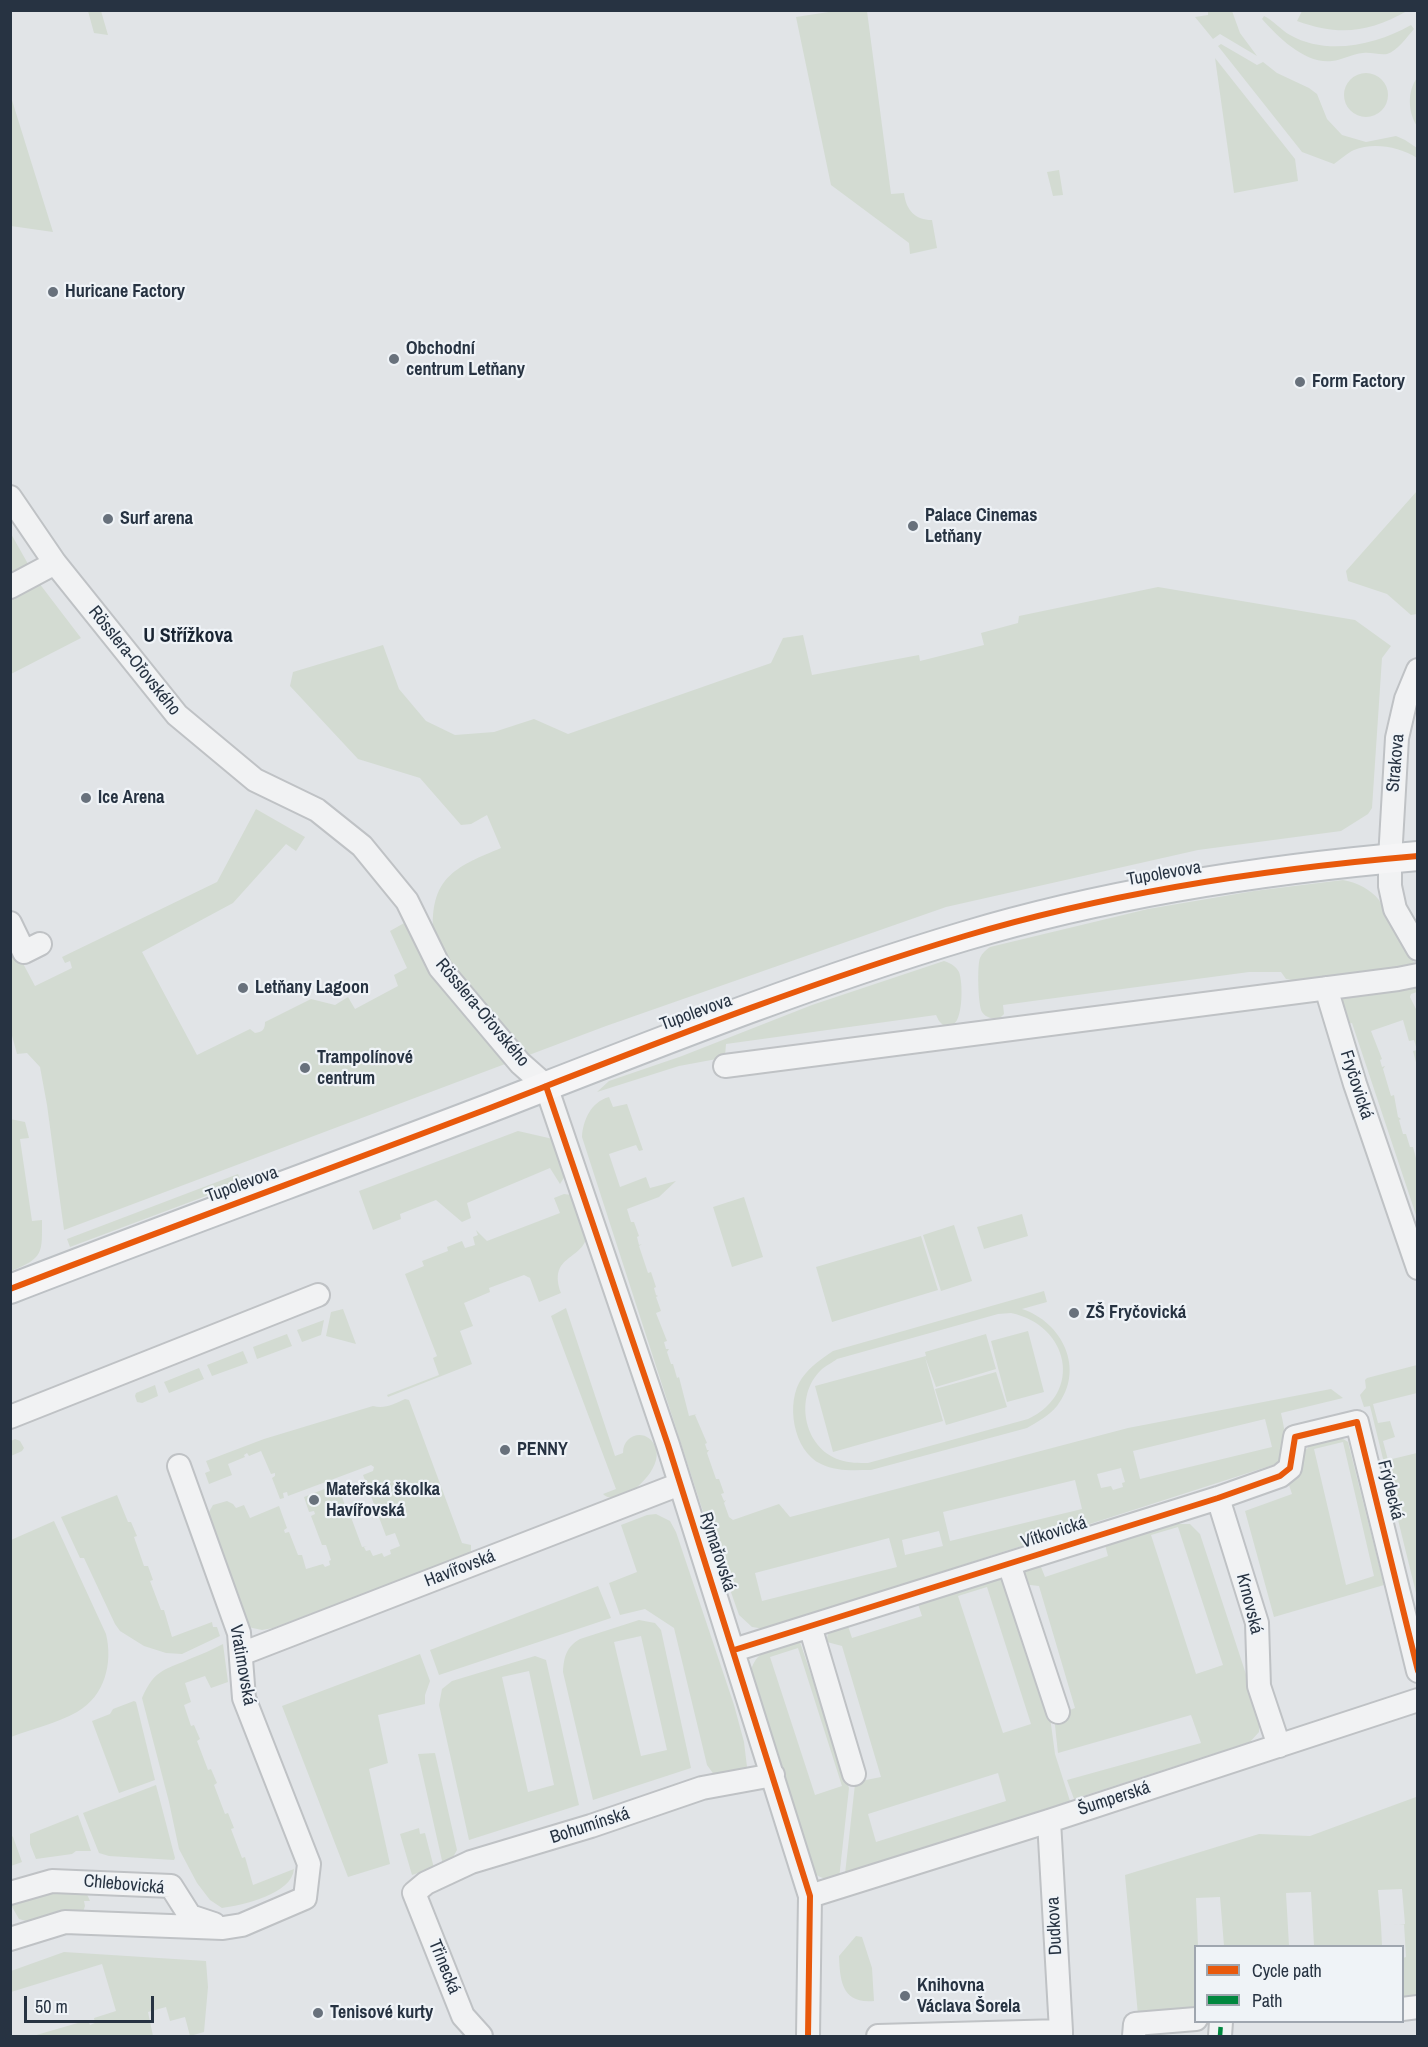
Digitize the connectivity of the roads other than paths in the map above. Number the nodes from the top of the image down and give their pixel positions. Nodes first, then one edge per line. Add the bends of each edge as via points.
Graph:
1 (10, 497) edge
2 (55, 563) junction
3 (10, 587) edge
4 (1418, 670) edge
5 (1404, 858) edge
6 (10, 924) edge
7 (40, 944) dead end
8 (1418, 949) edge
9 (1418, 975) edge
10 (1326, 988) junction
11 (725, 1066) dead end
12 (546, 1086) junction
13 (1418, 1268) edge
14 (10, 1289) edge
15 (318, 1295) dead end
16 (10, 1417) edge
17 (1357, 1422) joint
18 (179, 1466) dead end
19 (680, 1484) junction
20 (1218, 1498) junction
21 (1010, 1564) junction
22 (810, 1626) junction
23 (734, 1650) junction
24 (242, 1653) junction
25 (1418, 1671) edge
26 (1418, 1700) edge
27 (1058, 1712) dead end
28 (1279, 1746) junction
29 (854, 1773) dead end
30 (773, 1775) junction
31 (1049, 1821) junction
32 (10, 1893) edge
33 (414, 1893) joint
34 (810, 1896) junction
35 (305, 1898) joint
36 (223, 1928) junction
37 (10, 1939) edge
38 (1194, 2019) edge
39 (1061, 2034) edge
40 (481, 2037) edge
41 (808, 2037) edge
42 (878, 2037) edge
43 (1134, 2037) edge

1 - 2 street, Rösslera-Ořovského
2 - 3 street
2 - 12 street, Rösslera-Ořovského via 177,715 255,780 317,810 362,846 407,901 440,968 520,1063
4 - 5 street, Strakova via 1396,738
5 - 8 street, Strakova via 1390,886 1395,909
5 - 12 main road, Tupolevova via 1275,872 1149,892 976,933 797,992
6 - 7 street via 24,951
9 - 10 street
10 - 11 street
10 - 13 street, Fryčovická
12 - 14 main road, Tupolevova
12 - 19 street, Rýmařovská
15 - 16 street
17 - 20 street, Vítkovická via 1295,1437 1290,1468 1280,1476
17 - 25 street, Frýdecká
18 - 24 street, Vratimovská via 239,1632
19 - 23 street, Rýmařovská
19 - 24 street, Havířovská
20 - 21 street, Vítkovická
20 - 28 street, Krnovská via 1257,1623 1259,1686
21 - 22 street, Vítkovická
21 - 27 street
22 - 23 street, Vítkovická
22 - 29 street
23 - 30 street, Rýmařovská
24 - 35 street, Vratimovská via 244,1698 309,1864
26 - 28 street, Šumperská
28 - 31 street, Šumperská
30 - 33 street, Bohumínská via 702,1788 471,1862 426,1882
30 - 34 street, Rýmařovská
31 - 34 street, Šumperská
31 - 39 street, Dudkova
32 - 36 street, Chlebovická via 52,1881 171,1886 190,1916
33 - 40 street, Třinecká via 464,2016
34 - 41 street, Rýmařovská
35 - 36 street, Chlebovická via 242,1925
36 - 37 street, Chlebovická via 65,1922
38 - 43 street via 1134,2024
39 - 42 street

